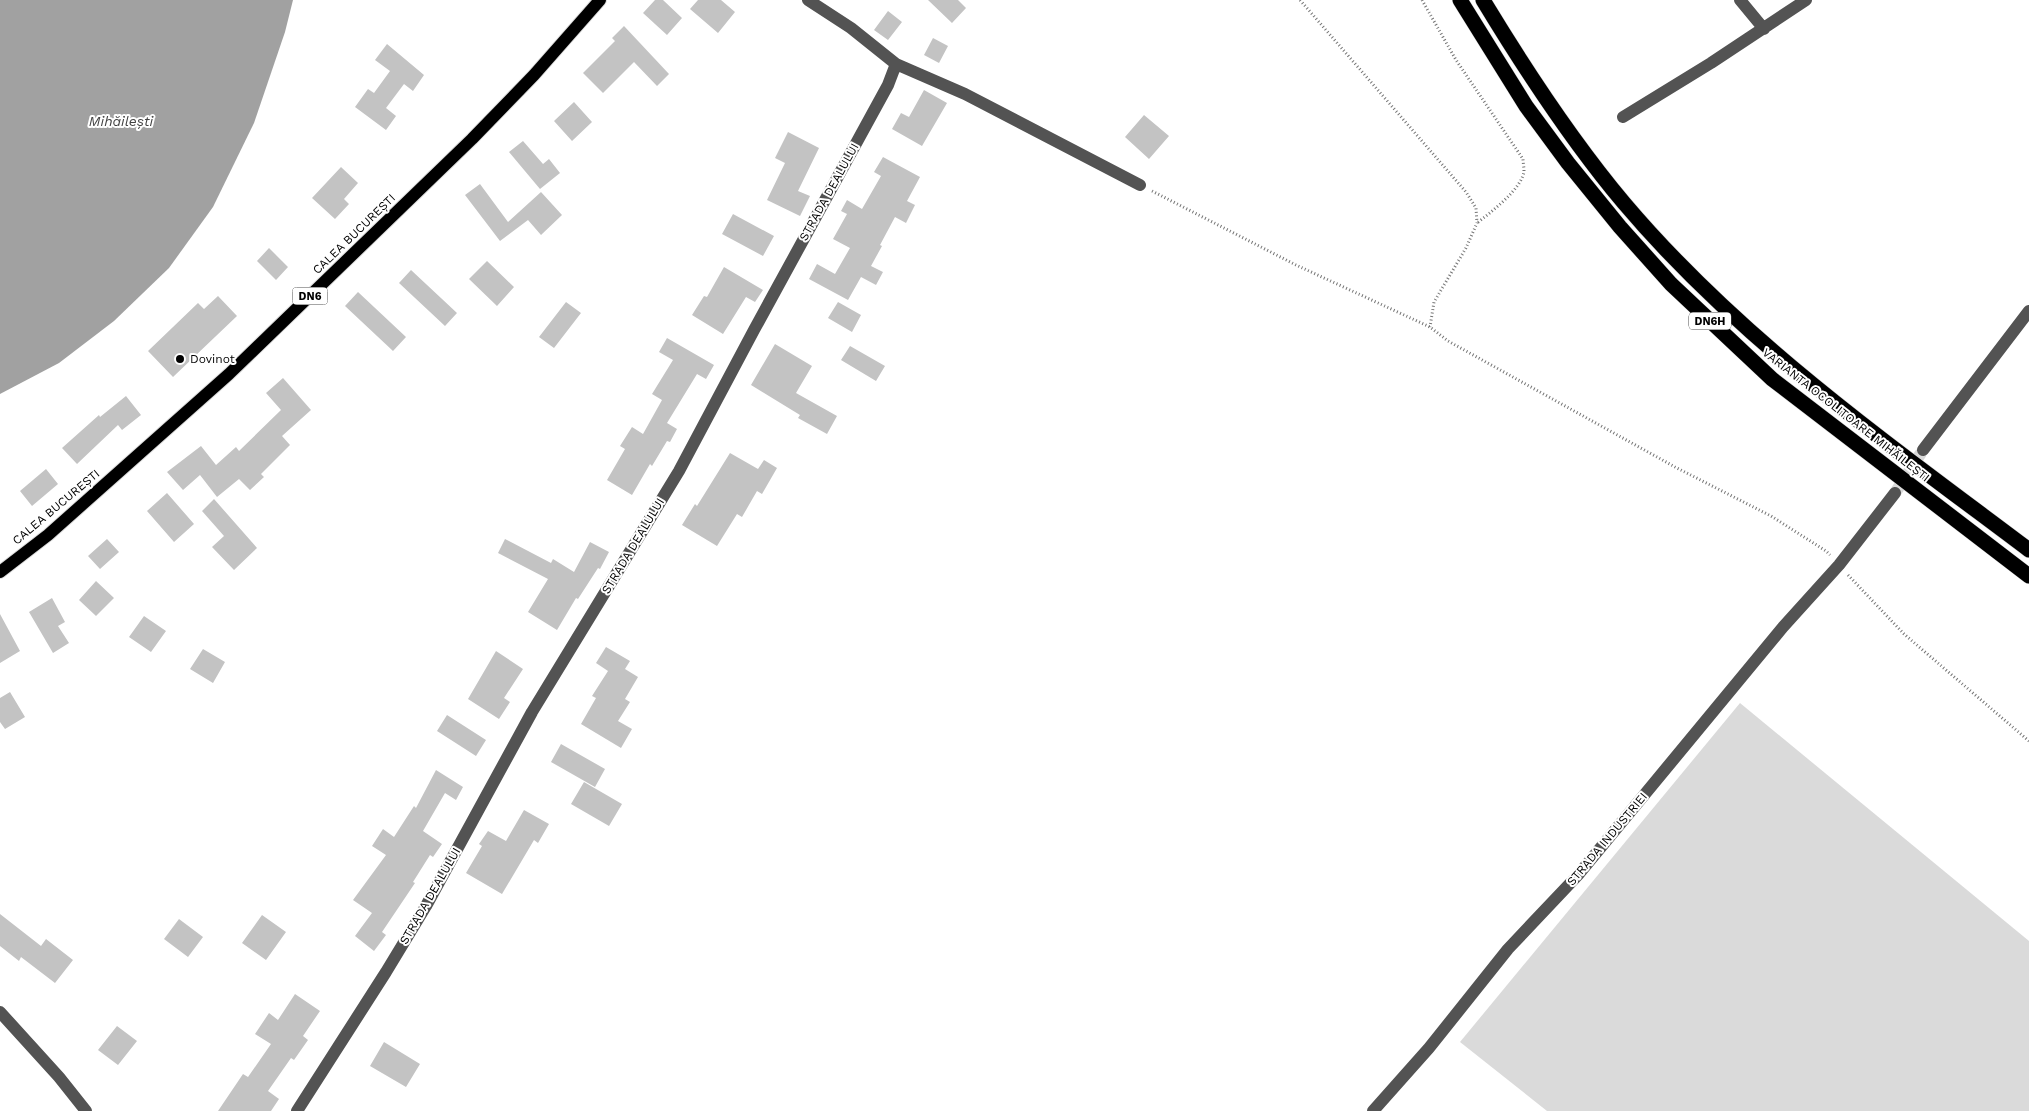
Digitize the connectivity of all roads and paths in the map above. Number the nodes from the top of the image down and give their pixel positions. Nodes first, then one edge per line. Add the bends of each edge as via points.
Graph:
1 (600, 0) edge
2 (808, 0) edge
3 (1300, 0) edge
4 (1422, 0) edge
5 (1460, 0) edge
6 (1483, 0) edge
7 (1740, 0) edge
8 (1806, 0) edge
9 (1764, 29) junction
10 (896, 64) junction
11 (1623, 117) dead end
12 (1140, 185) joint
13 (1477, 223) junction
14 (2029, 311) edge
15 (1430, 327) junction
16 (1923, 450) tunnel mouth
17 (1895, 493) tunnel mouth
18 (2029, 550) edge
19 (1839, 565) junction
20 (0, 572) edge
21 (2029, 576) edge
22 (2029, 741) edge
23 (0, 1012) edge
24 (86, 1111) edge
25 (297, 1111) edge
26 (1373, 1111) edge

1 - 20 main road, CALEA BUCUREȘTI / DN6 via 472,139 229,374 48,535
2 - 10 street via 851,28
3 - 13 path via 1466,192 1476,208
4 - 13 path via 1456,60 1523,159 1521,181
5 - 21 highway, VARIANTA OCOLITOARE MIHĂILEȘTI / DN6H via 1526,106 1568,163 1671,284 1772,379
6 - 18 highway, VARIANTA OCOLITOARE MIHĂILEȘTI / DN6H via 1584,153 1624,204 1706,291 1790,367
7 - 9 street
8 - 9 street
9 - 11 street
10 - 12 street via 965,94
10 - 25 street, STRADA DEALULUI via 888,85 679,471 532,712 416,922
12 - 15 path via 1296,265
13 - 15 path via 1434,302
14 - 16 street
15 - 19 path via 1448,341 1675,467 1771,516 1826,551
17 - 19 street, STRADA INDUSTRIEI
19 - 22 path via 1904,634
19 - 26 street, STRADA INDUSTRIEI via 1783,627 1578,875 1508,949 1429,1048
23 - 24 street

